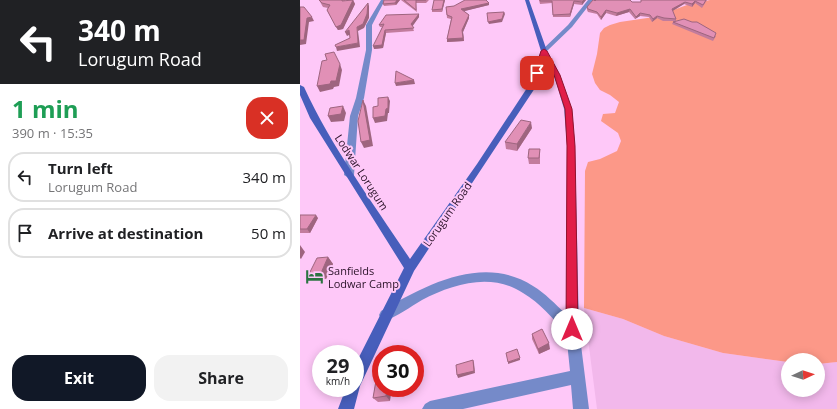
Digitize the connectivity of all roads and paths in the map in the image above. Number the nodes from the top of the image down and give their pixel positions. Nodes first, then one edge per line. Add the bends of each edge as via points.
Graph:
1 (383, 0) edge
2 (527, 0) edge
3 (591, 0) edge
4 (544, 51) junction
5 (300, 87) edge
6 (349, 175) junction
7 (410, 268) junction
8 (385, 315) junction
9 (572, 329) junction
10 (364, 361) edge
11 (578, 376) junction
12 (350, 397) edge
13 (346, 409) edge
14 (430, 409) edge
15 (581, 409) edge

1 - 6 street via 369,25 370,50 354,116
2 - 4 main road
3 - 4 street via 570,26
4 - 7 main road, Lorugum Road via 533,85
4 - 9 street via 557,75 568,109 571,146
5 - 6 main road, Lodwar Lorugum via 314,118
6 - 7 main road, Lodwar Lorugum
7 - 8 main road, Lorugum Road
8 - 9 street via 441,285 468,278 503,278 534,294
8 - 10 main road, Lorugum Road
9 - 11 street
11 - 14 street
11 - 15 street
12 - 13 main road

